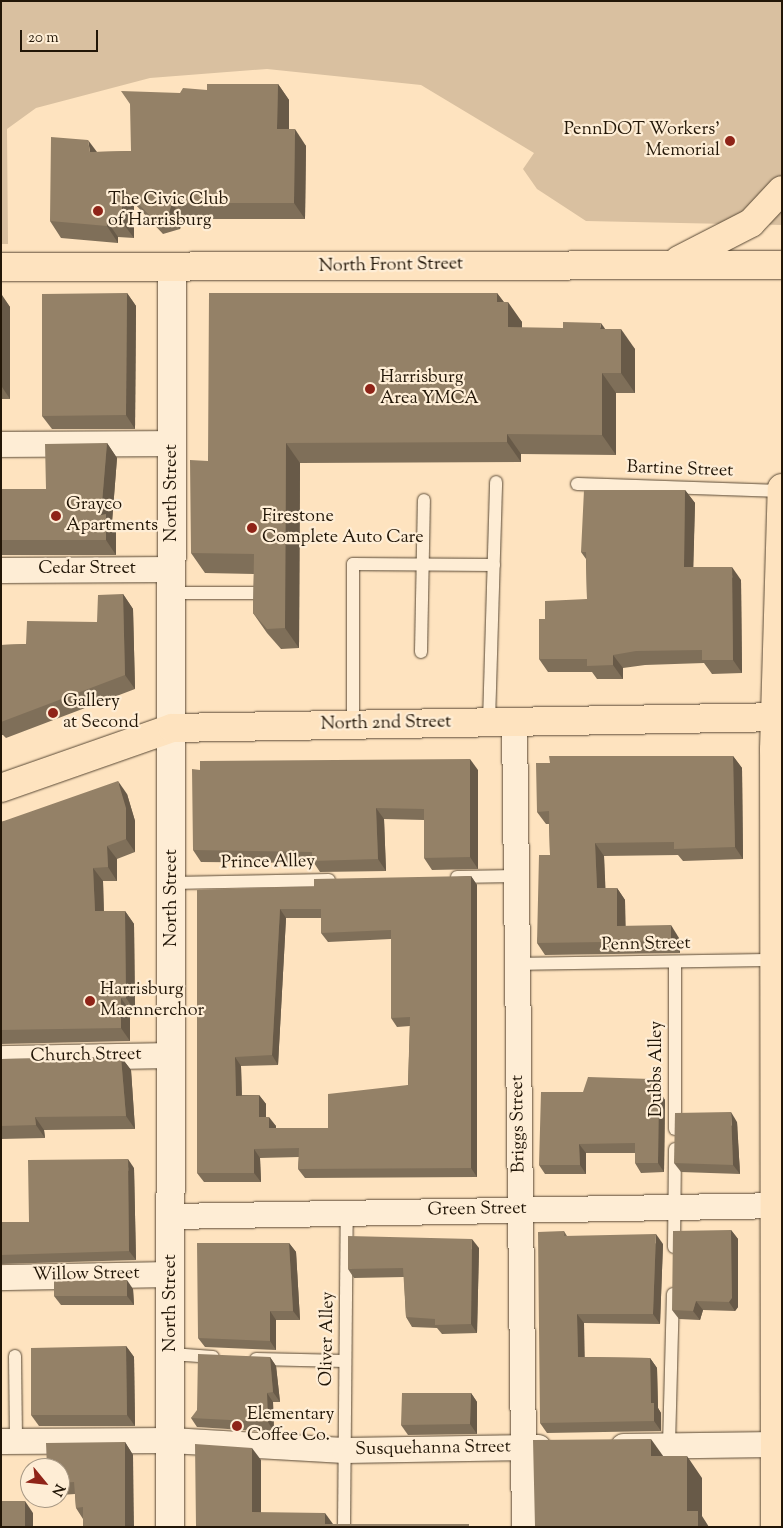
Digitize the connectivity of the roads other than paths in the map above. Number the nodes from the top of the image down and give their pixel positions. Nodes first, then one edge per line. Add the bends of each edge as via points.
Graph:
1 (782, 190) edge
2 (668, 265) junction
3 (782, 265) edge
4 (1, 268) edge
5 (172, 269) junction
6 (172, 443) junction
7 (1, 444) edge
8 (496, 482) dead end
9 (577, 484) dead end
10 (782, 490) edge
11 (424, 500) dead end
12 (422, 564) junction
13 (494, 565) junction
14 (1, 570) edge
15 (172, 581) junction
16 (261, 593) edge
17 (421, 652) dead end
18 (779, 717) edge
19 (502, 722) junction
20 (353, 724) junction
21 (172, 728) junction
22 (1, 788) edge
23 (516, 876) junction
24 (438, 878) edge
25 (340, 880) edge
26 (172, 883) junction
27 (776, 960) junction
28 (675, 962) junction
29 (517, 964) junction
30 (172, 1055) junction
31 (1, 1058) edge
32 (779, 1205) edge
33 (675, 1207) junction
34 (520, 1209) junction
35 (347, 1212) junction
36 (172, 1216) junction
37 (172, 1274) junction
38 (1, 1277) edge
39 (171, 1354) junction
40 (15, 1356) dead end
41 (345, 1361) junction
42 (170, 1440) junction
43 (9, 1441) edge
44 (775, 1444) junction
45 (601, 1446) edge
46 (669, 1446) junction
47 (562, 1447) edge
48 (523, 1448) junction
49 (344, 1450) junction
50 (170, 1527) edge
51 (344, 1527) edge
52 (524, 1527) edge
53 (775, 1527) edge

1 - 2 main road via 751,223
2 - 3 main road, North Front Street
2 - 5 main road, North Front Street
4 - 5 main road, North Front Street
5 - 6 street, North Street
6 - 7 street
6 - 15 street, North Street
8 - 13 lane
9 - 10 lane, Bartine Street
10 - 18 main road
11 - 12 lane
12 - 13 lane
12 - 17 lane
12 - 20 lane via 353,564
13 - 19 lane
14 - 15 street, Cedar Street
15 - 16 lane
15 - 21 street, North Street
18 - 19 main road, North 2nd Street
18 - 27 main road
19 - 20 main road, North 2nd Street
19 - 23 street, Briggs Street
20 - 21 main road, North 2nd Street
21 - 22 main road, North 2nd Street
21 - 26 street, North Street
23 - 24 lane
23 - 29 street, Briggs Street
25 - 26 lane, Prince Alley
26 - 30 street, North Street
27 - 28 lane, Penn Street
27 - 32 main road
28 - 29 lane, Penn Street
28 - 33 lane, Dubbs Alley
29 - 34 street, Briggs Street
30 - 31 street, Church Street
30 - 36 street, North Street
32 - 33 street, Green Street
32 - 44 main road
33 - 34 street, Green Street
33 - 46 lane, Dubbs Alley
34 - 35 street, Green Street
34 - 48 street, Briggs Street
35 - 36 street, Green Street
35 - 41 lane, Oliver Alley
36 - 37 street, North Street
37 - 38 street, Willow Street
37 - 39 street, North Street
39 - 41 lane
39 - 42 street, North Street
40 - 43 lane
41 - 49 lane, Oliver Alley
42 - 43 street, Susquehanna Street
42 - 49 street, Susquehanna Street
42 - 50 street, North Street
44 - 46 street
44 - 53 main road
45 - 46 street
47 - 48 street, Susquehanna Street
48 - 49 street, Susquehanna Street
48 - 52 street, Briggs Street
49 - 51 lane, Oliver Alley

